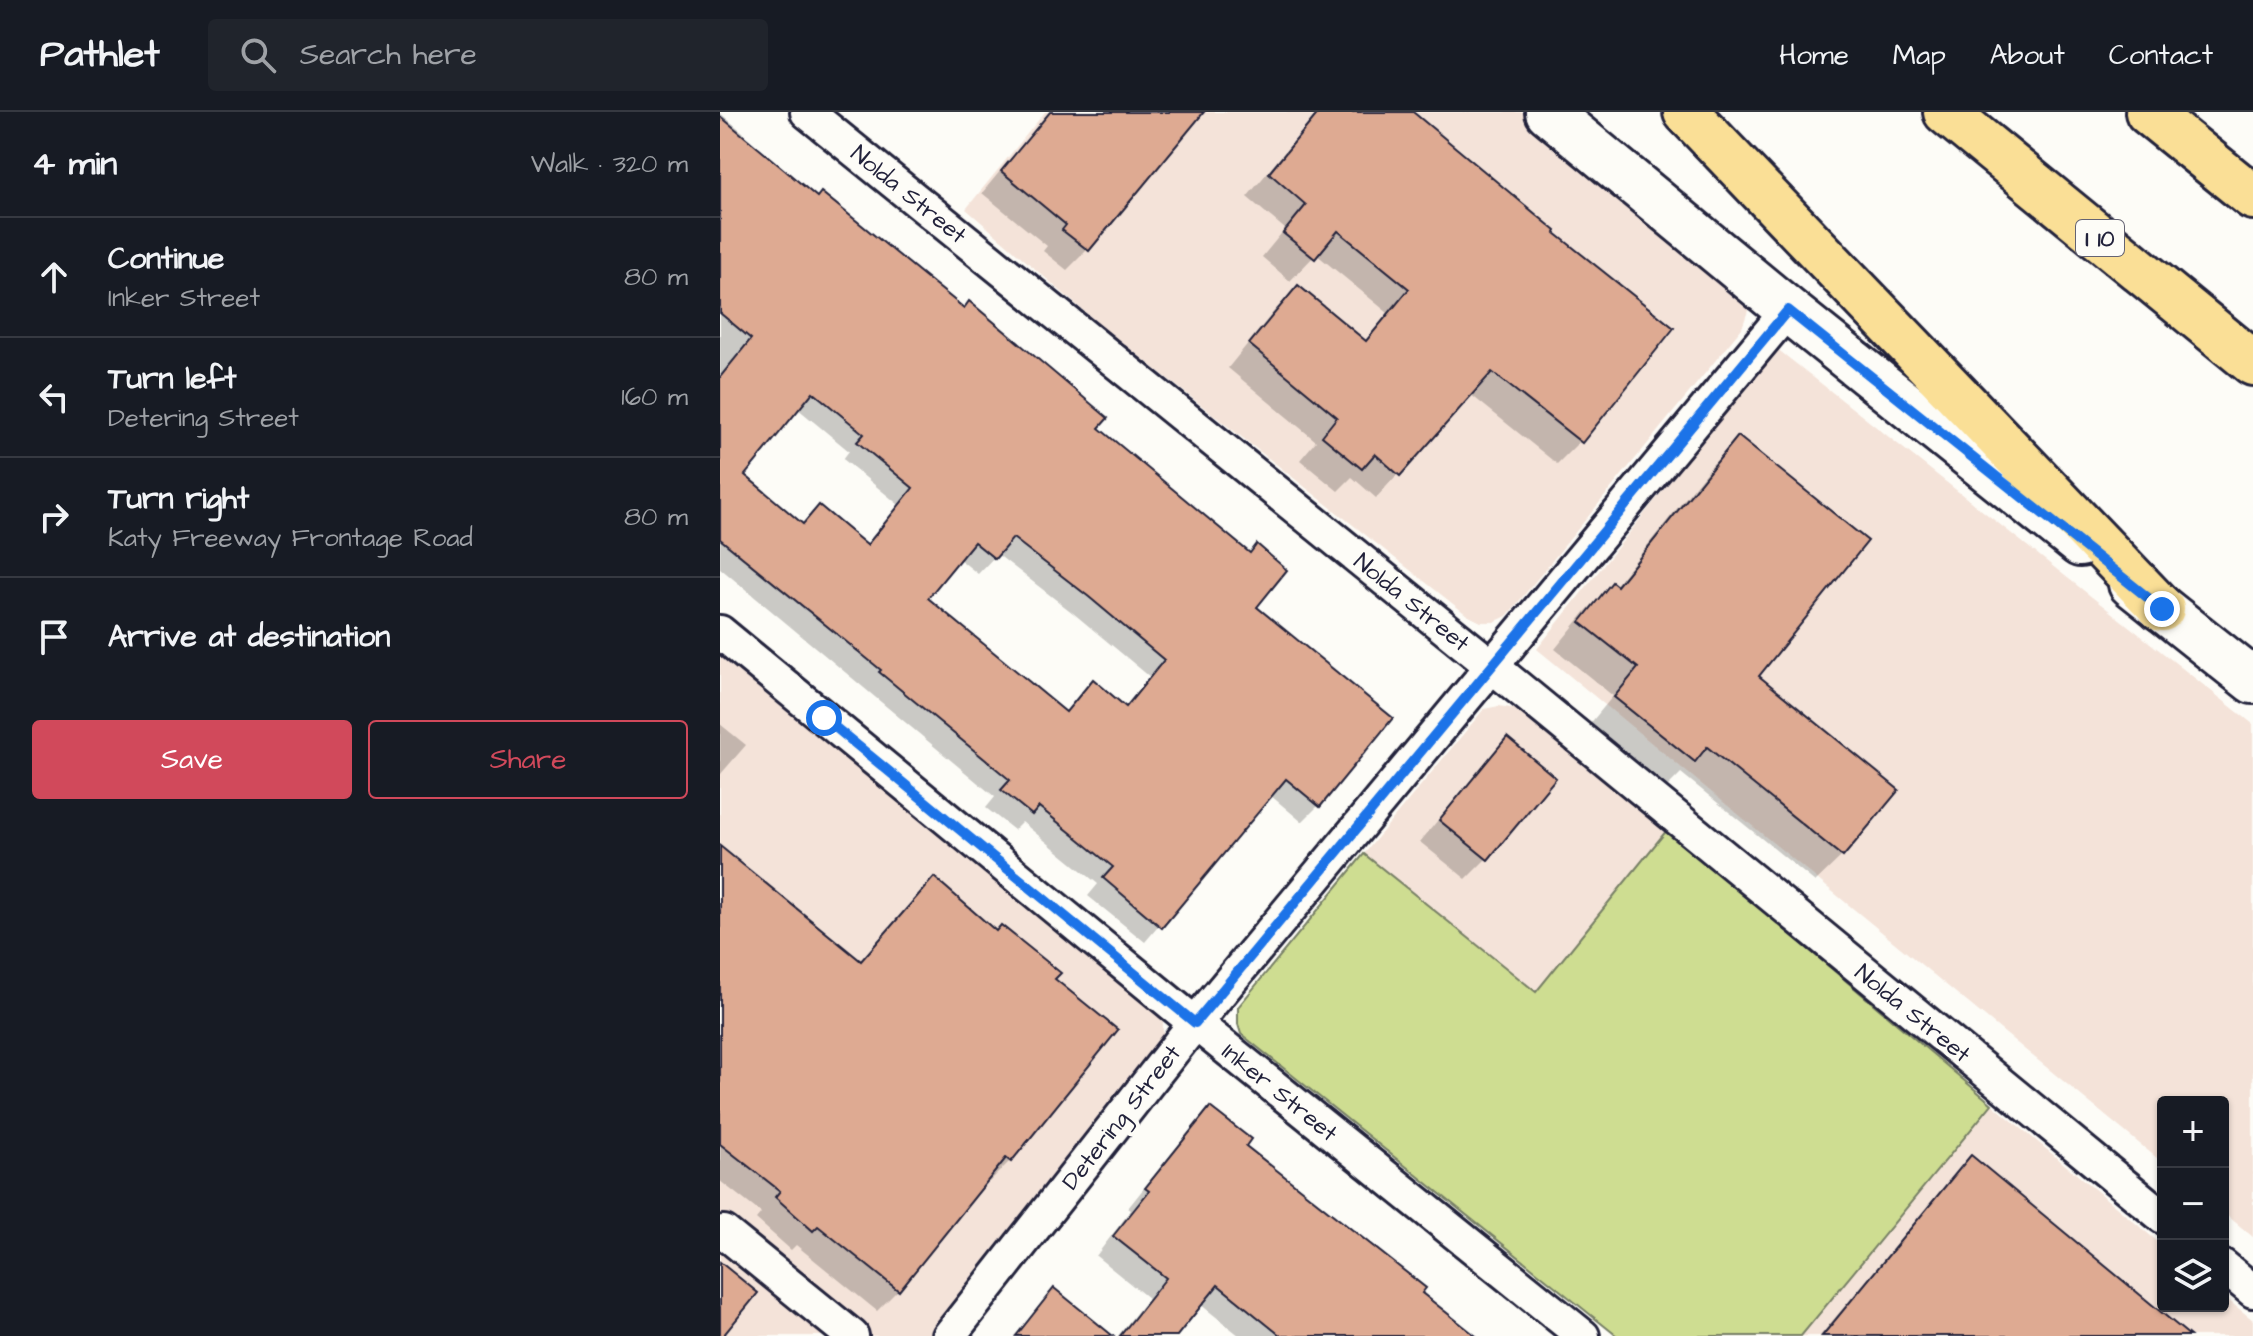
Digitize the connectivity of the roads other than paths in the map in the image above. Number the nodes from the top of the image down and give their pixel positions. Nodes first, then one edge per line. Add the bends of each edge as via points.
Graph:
1 (807, 112) edge
2 (1548, 112) edge
3 (1686, 112) edge
4 (1946, 112) edge
5 (2148, 112) edge
6 (2253, 197) edge
7 (1788, 310) junction
8 (2253, 363) edge
9 (2162, 609) junction
10 (720, 632) edge
11 (1493, 667) junction
12 (2253, 681) edge
13 (1195, 1023) junction
14 (2157, 1212) edge
15 (724, 1232) dead end
16 (2229, 1271) edge
17 (2253, 1291) edge
18 (852, 1336) edge
19 (949, 1336) edge
20 (1583, 1336) edge

1 - 11 street, Nolda Street
2 - 7 main road
3 - 9 highway
4 - 8 highway, I 10
5 - 6 highway
7 - 9 main road
7 - 11 street, Detering Street
9 - 12 main road
10 - 13 street, Inker Street
11 - 13 street, Detering Street
11 - 14 street, Nolda Street
13 - 19 street, Detering Street
13 - 20 street, Inker Street
15 - 18 street
16 - 17 street

